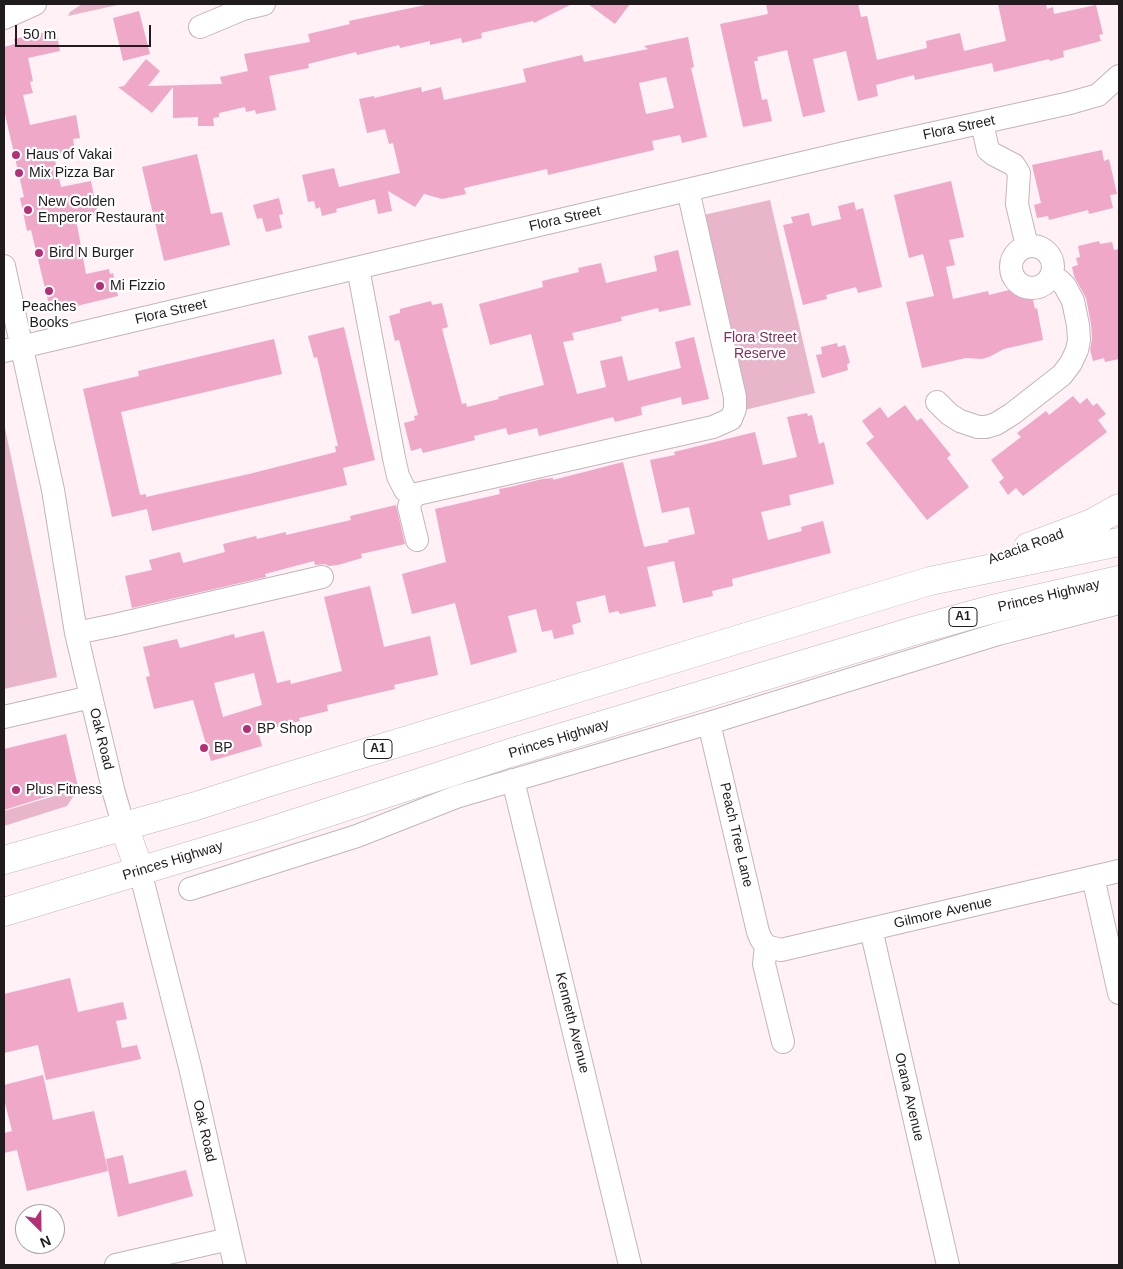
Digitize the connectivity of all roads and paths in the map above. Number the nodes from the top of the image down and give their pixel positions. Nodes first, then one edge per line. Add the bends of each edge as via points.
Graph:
1 (35, 4) edge
2 (264, 4) edge
3 (4, 18) edge
4 (200, 27) dead end
5 (1119, 76) edge
6 (982, 123) junction
7 (688, 190) junction
8 (1027, 246) junction
9 (4, 266) edge
10 (358, 268) junction
11 (1050, 278) junction
12 (13, 349) edge
13 (937, 402) dead end
14 (414, 496) junction
15 (1119, 508) edge
16 (417, 540) dead end
17 (1119, 542) edge
18 (322, 577) dead end
19 (1119, 580) edge
20 (930, 582) junction
21 (1119, 603) edge
22 (76, 633) junction
23 (91, 697) junction
24 (4, 717) edge
25 (709, 723) junction
26 (513, 780) junction
27 (124, 827) junction
28 (4, 860) edge
29 (140, 871) junction
30 (1119, 871) edge
31 (1093, 877) junction
32 (190, 889) dead end
33 (4, 912) edge
34 (871, 929) junction
35 (766, 946) junction
36 (1119, 992) edge
37 (783, 1042) dead end
38 (229, 1240) junction
39 (116, 1265) edge
40 (235, 1265) edge
41 (630, 1265) edge
42 (948, 1265) edge

1 - 3 street
2 - 4 street
5 - 6 street, Flora Street via 1098,95
6 - 7 street, Flora Street
6 - 8 street via 988,150 1014,165 1019,173 1017,204
7 - 10 street, Flora Street
7 - 14 street via 735,397 736,408 731,419 713,427
8 - 11 street via 1048,252 1053,262
8 - 11 street via 1017,252 1012,261 1011,272 1017,282 1026,288 1037,288
9 - 12 street, Oak Road
10 - 12 street, Flora Street
10 - 14 street via 398,476 405,490
11 - 13 street via 1060,281 1074,301 1078,325 1077,350 1062,375 1012,414 986,427 960,422
12 - 22 street, Oak Road via 53,490
14 - 16 street via 409,507
15 - 20 highway, Acacia Road / A1 via 1075,530
17 - 20 highway
18 - 22 street
19 - 29 highway, Princes Highway / A1 via 917,630 510,753
20 - 27 highway, A1
21 - 25 street, Princes Highway via 998,634
22 - 23 street, Oak Road
23 - 24 street
23 - 27 street, Oak Road
25 - 26 street, Princes Highway
25 - 35 street, Peach Tree Lane via 758,932
26 - 32 street, Princes Highway via 358,836
26 - 41 street, Kenneth Avenue
27 - 28 highway, A1
27 - 29 highway, Oak Road
29 - 33 highway, Princes Highway / A1
29 - 38 street, Oak Road via 190,1067
30 - 31 street, Gilmore Avenue
31 - 34 street, Gilmore Avenue
31 - 36 street
34 - 35 street, Gilmore Avenue via 780,950
34 - 42 street, Orana Avenue
35 - 37 street via 764,964
38 - 39 street
38 - 40 street, Oak Road

